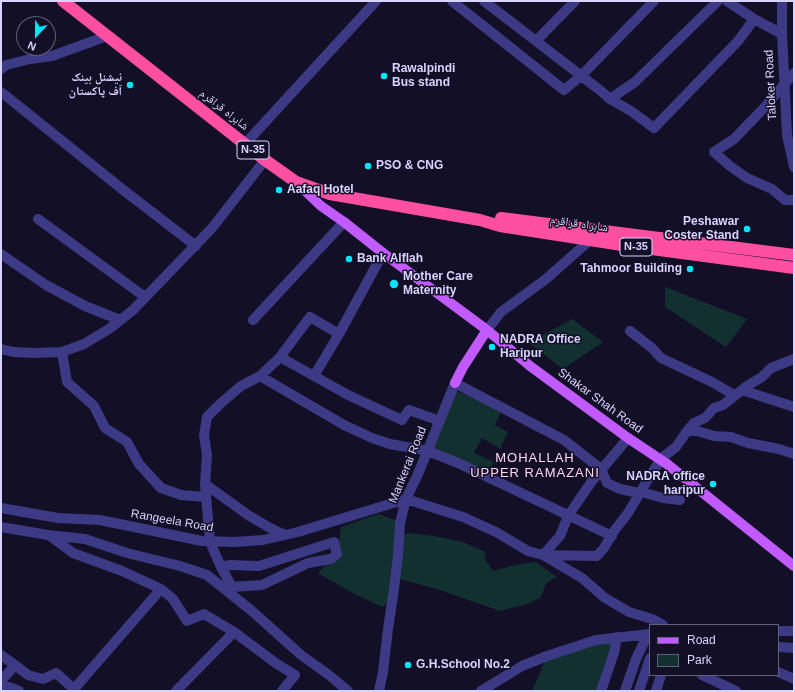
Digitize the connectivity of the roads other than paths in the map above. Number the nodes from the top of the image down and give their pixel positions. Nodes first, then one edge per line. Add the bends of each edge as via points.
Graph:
1 (63, 1) edge
2 (376, 1) edge
3 (452, 1) edge
4 (484, 1) edge
5 (575, 1) edge
6 (654, 1) edge
7 (718, 1) edge
8 (727, 1) edge
9 (782, 1) edge
10 (754, 19) junction
11 (782, 34) junction
12 (107, 36) junction
13 (536, 41) junction
14 (1, 69) edge
15 (794, 73) edge
16 (581, 76) junction
17 (784, 85) junction
18 (794, 91) edge
19 (1, 92) edge
20 (610, 99) junction
21 (245, 144) junction
22 (265, 160) junction
23 (794, 167) edge
24 (296, 182) junction
25 (794, 200) edge
26 (38, 219) dead end
27 (480, 220) junction
28 (344, 222) junction
29 (590, 240) junction
30 (196, 246) junction
31 (383, 253) junction
32 (1, 254) edge
33 (794, 255) edge
34 (794, 268) edge
35 (145, 297) junction
36 (120, 320) junction
37 (253, 320) dead end
38 (487, 330) junction
39 (630, 331) dead end
40 (340, 334) junction
41 (1, 349) edge
42 (62, 352) junction
43 (280, 358) junction
44 (794, 359) edge
45 (260, 376) junction
46 (314, 376) junction
47 (455, 383) junction
48 (738, 392) junction
49 (794, 407) edge
50 (440, 421) junction
51 (687, 431) junction
52 (628, 438) junction
53 (428, 451) junction
54 (794, 454) edge
55 (661, 460) junction
56 (601, 469) junction
57 (205, 484) junction
58 (641, 492) junction
59 (206, 497) junction
60 (406, 499) junction
61 (680, 500) dead end
62 (1, 508) edge
63 (568, 516) junction
64 (1, 527) edge
65 (48, 535) junction
66 (285, 535) junction
67 (612, 536) junction
68 (210, 542) junction
69 (543, 556) junction
70 (794, 566) edge
71 (221, 567) junction
72 (161, 589) junction
73 (661, 624) edge
74 (779, 631) edge
75 (794, 631) edge
76 (234, 632) junction
77 (649, 634) edge
78 (617, 637) junction
79 (779, 647) edge
80 (794, 648) edge
81 (1, 655) edge
82 (649, 661) edge
83 (15, 665) junction
84 (779, 672) edge
85 (661, 676) edge
86 (704, 676) edge
87 (794, 679) edge
88 (1, 682) edge
89 (19, 691) edge
90 (176, 691) edge
91 (282, 691) edge
92 (348, 691) edge
93 (379, 691) edge
94 (481, 691) edge
95 (601, 691) edge
96 (625, 691) edge
97 (639, 691) edge
98 (656, 691) edge
99 (736, 691) edge

1 - 12 highway, شاہراہ قراقرم / N-35
2 - 21 street
3 - 16 street via 564,90
4 - 13 street
5 - 13 street
6 - 16 street
7 - 20 street via 635,82
8 - 10 street
9 - 11 street, Taloker Road
10 - 11 street
10 - 20 street via 739,40 654,128
11 - 17 street, Taloker Road
12 - 14 street via 52,56 24,60
12 - 21 highway, شاہراہ قراقرم / N-35
13 - 16 street
15 - 17 street
16 - 20 street
17 - 18 street
17 - 23 street, Taloker Road via 787,135
17 - 25 street via 734,139 714,152 747,178 772,190 785,200
19 - 30 street
21 - 22 highway, شاہراہ قراقرم / N-35
22 - 24 highway, شاہراہ قراقرم / N-35
22 - 30 street
24 - 27 highway, شاہراہ قراقرم / N-35 via 330,194
24 - 28 main road, Shakar Shah Road via 321,206
26 - 35 street
27 - 29 highway, شاہراہ قراقرم / N-35 via 500,226
27 - 33 highway, شاہراہ قراقرم / N-35 via 500,218
28 - 31 main road, Shakar Shah Road
28 - 37 street
29 - 34 highway, شاہراہ قراقرم / N-35
29 - 38 street via 546,279 501,312
30 - 35 street
31 - 38 main road, Shakar Shah Road
31 - 40 street
32 - 36 street via 46,285 85,306
35 - 36 street
36 - 42 street via 84,344
38 - 47 main road, Mankerai Road
38 - 52 main road, Shakar Shah Road via 530,366
39 - 48 street via 661,358
40 - 43 street via 310,317
40 - 46 street
41 - 42 street via 14,352
42 - 59 street via 67,382 94,406 105,428 127,442 139,464 161,488 181,495
43 - 45 street
43 - 46 street
44 - 48 street via 771,368
45 - 53 street via 372,438
45 - 57 street via 241,386 207,417 204,434 207,455
46 - 50 street via 402,420 409,410
47 - 50 street, Mankerai Road
47 - 56 street via 564,440
48 - 49 street
48 - 51 street via 704,418 694,422
50 - 53 street, Mankerai Road
51 - 54 street via 730,437
51 - 55 street via 676,447
52 - 55 main road, Shakar Shah Road
52 - 56 street
53 - 60 street, Mankerai Road
53 - 63 street
55 - 58 street
55 - 70 main road, Shakar Shah Road
56 - 58 street via 607,483 620,489
56 - 63 street
57 - 59 street
57 - 66 street via 248,515
58 - 61 street
58 - 67 street
59 - 68 street
60 - 66 street, Rangeela Road
60 - 69 street via 464,517
60 - 93 street, Mankerai Road via 400,523 394,588
62 - 68 street, Rangeela Road via 58,518 100,520
63 - 67 street
63 - 69 street via 560,536
64 - 65 street
65 - 72 street via 73,554 122,571
65 - 92 street via 85,539 207,575 301,655
66 - 68 street, Rangeela Road via 264,540
67 - 69 street via 597,556
68 - 71 street
69 - 73 street via 582,578 605,598 629,612
71 - 71 street via 260,566 334,542 337,554 331,559 308,563 262,585 232,587
72 - 76 street via 173,599 187,620 204,614
72 - 83 street via 74,689 56,673 43,680
74 - 75 street
76 - 90 street
76 - 91 street via 295,675
77 - 78 street
77 - 96 street via 636,659
78 - 94 street via 596,640 547,656 522,666
78 - 95 street
79 - 80 street
81 - 83 street
82 - 97 street
83 - 88 street
84 - 87 street
85 - 98 street
86 - 99 street
88 - 89 street

